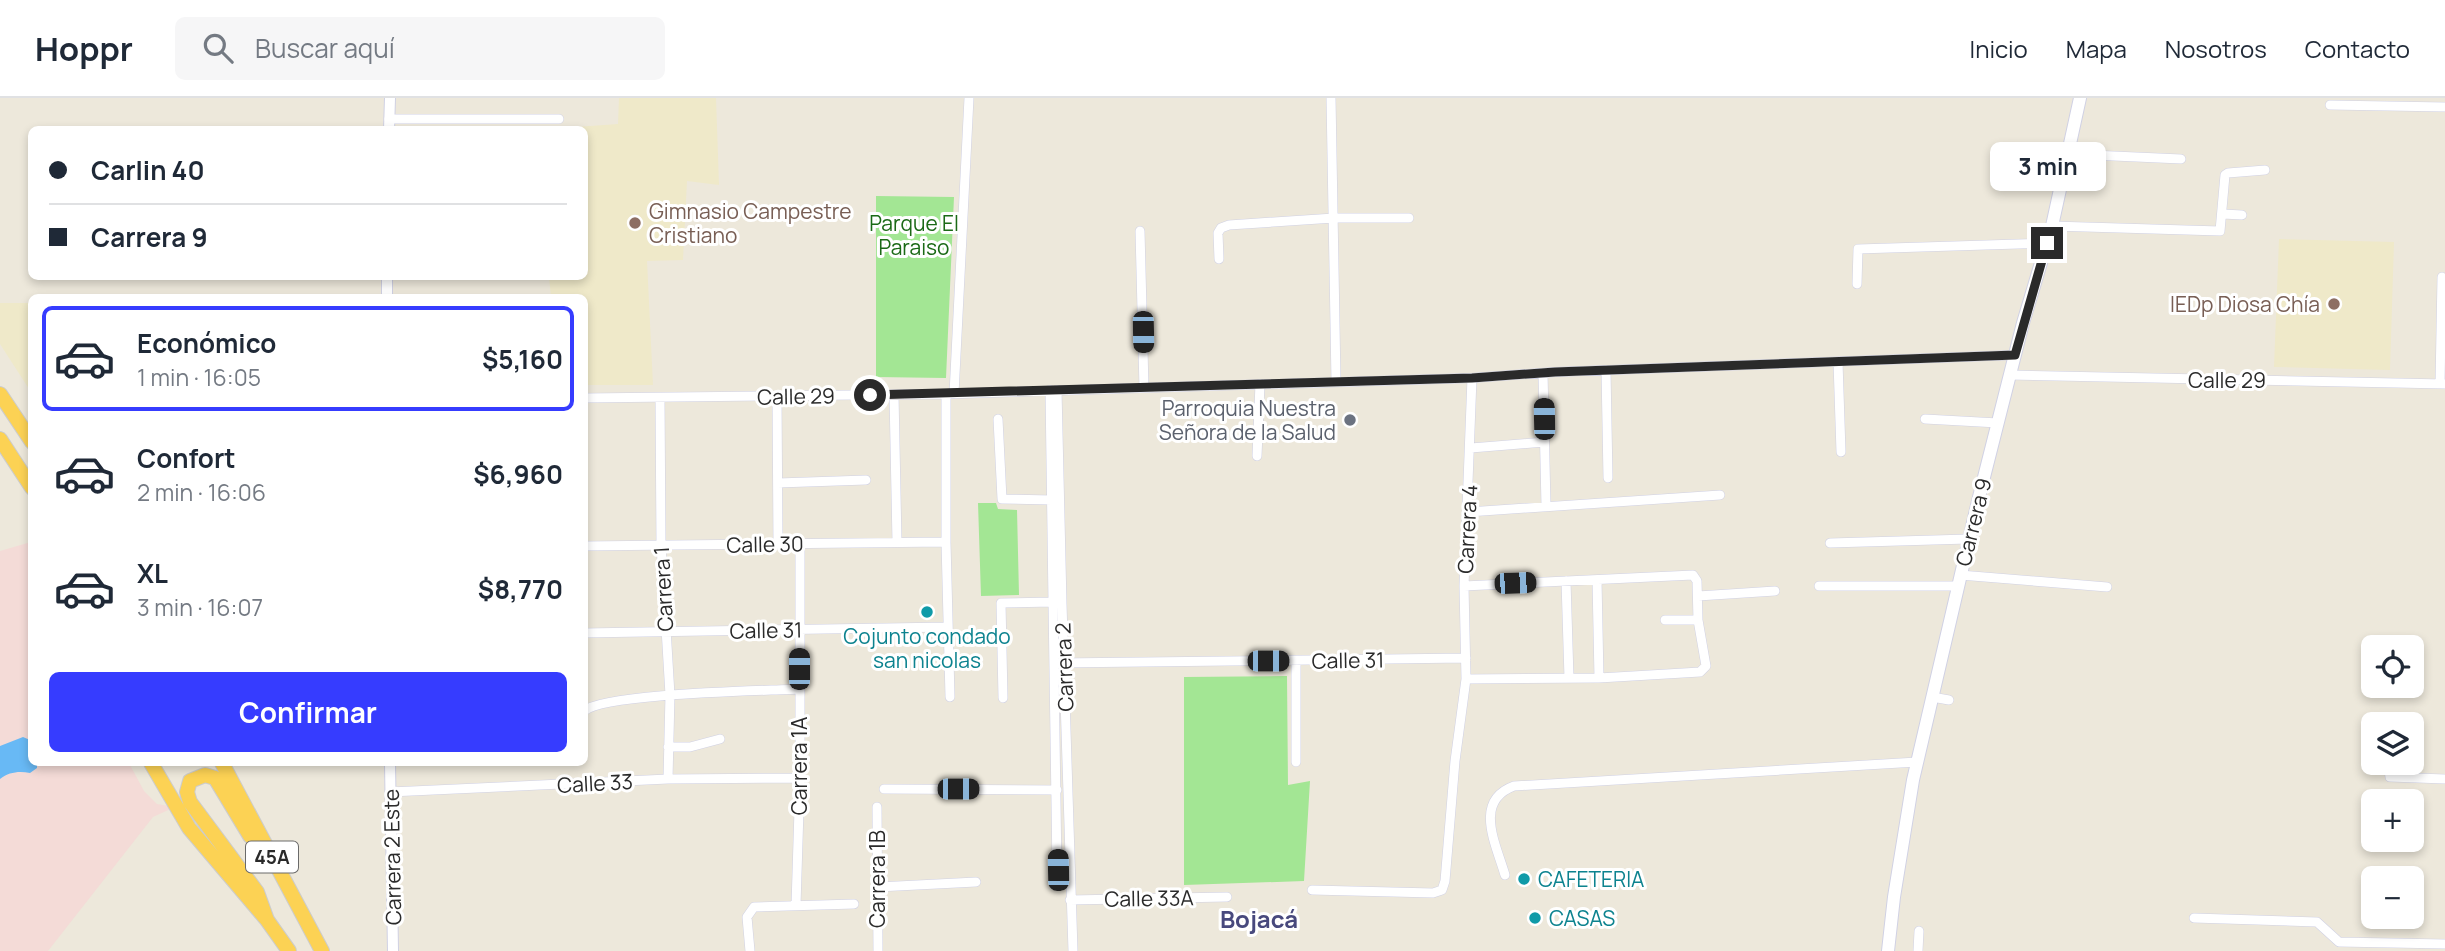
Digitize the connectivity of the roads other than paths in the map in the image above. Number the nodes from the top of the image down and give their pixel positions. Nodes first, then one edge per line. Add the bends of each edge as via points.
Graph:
1 (390, 98) edge
2 (969, 98) edge
3 (1331, 98) edge
4 (2080, 98) edge
5 (2330, 104) dead end
6 (2445, 107) edge
7 (559, 120) dead end
8 (389, 124) edge
9 (2069, 155) junction
10 (2181, 159) dead end
11 (2265, 170) dead end
12 (2223, 214) junction
13 (2242, 215) dead end
14 (1334, 218) junction
15 (1409, 218) dead end
16 (2052, 226) junction
17 (1140, 231) dead end
18 (2047, 243) junction
19 (1219, 259) dead end
20 (2442, 277) dead end
21 (1857, 284) dead end
22 (2015, 355) junction
23 (1838, 362) junction
24 (1605, 370) junction
25 (1543, 373) junction
26 (2010, 375) junction
27 (1472, 378) junction
28 (1336, 381) junction
29 (1261, 384) junction
30 (2442, 384) edge
31 (1144, 388) junction
32 (1054, 390) junction
33 (0, 394) edge
34 (950, 394) junction
35 (894, 395) junction
36 (776, 396) junction
37 (588, 398) edge
38 (660, 398) junction
39 (998, 419) dead end
40 (1924, 419) dead end
41 (1998, 423) junction
42 (28, 436) edge
43 (0, 439) edge
44 (1544, 442) junction
45 (1471, 448) junction
46 (1841, 452) dead end
47 (1257, 456) dead end
48 (1608, 478) dead end
49 (866, 480) dead end
50 (28, 482) edge
51 (778, 483) junction
52 (1720, 495) dead end
53 (1052, 500) junction
54 (1546, 506) junction
55 (1468, 512) junction
56 (1968, 540) junction
57 (897, 542) junction
58 (946, 542) junction
59 (1830, 543) dead end
60 (778, 544) junction
61 (800, 544) junction
62 (588, 545) edge
63 (661, 545) junction
64 (1597, 580) junction
65 (1959, 580) junction
66 (1566, 581) junction
67 (1464, 586) junction
68 (1818, 586) dead end
69 (2107, 586) dead end
70 (1774, 591) dead end
71 (1698, 596) junction
72 (1058, 603) junction
73 (1665, 620) dead end
74 (1699, 620) junction
75 (948, 627) junction
76 (799, 629) junction
77 (665, 632) junction
78 (588, 633) edge
79 (1466, 658) junction
80 (1296, 661) junction
81 (1058, 663) junction
82 (1569, 678) junction
83 (1599, 678) junction
84 (1465, 679) junction
85 (799, 689) junction
86 (670, 695) junction
87 (1933, 697) junction
88 (950, 698) dead end
89 (1003, 698) dead end
90 (1949, 700) dead end
91 (588, 709) edge
92 (720, 739) dead end
93 (1056, 746) junction
94 (1067, 746) junction
95 (668, 747) junction
96 (1296, 762) dead end
97 (1917, 762) junction
98 (153, 766) edge
99 (224, 766) edge
100 (390, 766) edge
101 (2390, 775) edge
102 (800, 778) junction
103 (668, 779) junction
104 (2445, 779) edge
105 (884, 789) dead end
106 (1058, 790) junction
107 (390, 792) junction
108 (877, 807) dead end
109 (268, 848) junction
110 (1058, 870) dead end
111 (1504, 875) dead end
112 (976, 883) dead end
113 (878, 887) junction
114 (1312, 890) dead end
115 (1227, 897) dead end
116 (1070, 900) junction
117 (854, 904) dead end
118 (796, 905) junction
119 (2194, 918) dead end
120 (267, 920) junction
121 (1919, 931) dead end
122 (2445, 944) edge
123 (289, 951) edge
124 (322, 951) edge
125 (393, 951) edge
126 (750, 951) edge
127 (878, 951) edge
128 (1073, 951) edge
129 (1888, 951) edge
130 (1918, 951) edge

1 - 8 street
2 - 34 street
3 - 14 street
4 - 9 main road, Carrera 9
5 - 6 street
7 - 8 street
9 - 10 street
9 - 16 main road, Carrera 9
11 - 12 street via 2225,175
12 - 13 street
12 - 16 street via 2220,231
14 - 15 street
14 - 19 street via 1229,225 1218,233
14 - 28 street
16 - 18 main road, Carrera 9
17 - 31 street
18 - 21 street via 1858,249
18 - 22 main road, Carrera 9
20 - 30 street
22 - 23 street, Calle 29
22 - 26 main road, Carrera 9
23 - 24 street, Calle 29
23 - 46 street
24 - 25 street, Calle 29
24 - 48 street
25 - 27 street, Calle 29
25 - 44 street
26 - 30 street, Calle 29
26 - 41 main road, Carrera 9
27 - 28 street, Calle 29
27 - 45 street, Carrera 4
28 - 29 street, Calle 29
29 - 31 street, Calle 29
29 - 47 street
31 - 32 street, Calle 29
32 - 34 street, Calle 29
32 - 53 street, Carrera 2
32 - 72 street via 1062,556
33 - 42 highway
34 - 35 street, Calle 29
34 - 58 street
35 - 36 street, Calle 29
35 - 57 street
36 - 38 street, Calle 29
36 - 51 street
37 - 38 street, Calle 29
38 - 63 street, Carrera 1
39 - 53 street via 1002,499
40 - 41 street
41 - 56 main road, Carrera 9
43 - 50 highway
44 - 45 street
44 - 54 street
45 - 55 street, Carrera 4
49 - 51 street
51 - 60 street
52 - 54 street
53 - 72 street, Carrera 2
54 - 55 street
55 - 67 street, Carrera 4
56 - 59 street
56 - 65 main road, Carrera 9
57 - 58 street, Calle 30
57 - 61 street, Calle 30
58 - 75 street
60 - 61 street, Calle 30
60 - 63 street, Calle 30
61 - 76 street, Carrera 1A
62 - 63 street, Calle 30
63 - 77 street, Carrera 1
64 - 66 street
64 - 71 street via 1695,576
64 - 83 street
65 - 68 street
65 - 69 street
65 - 87 main road, Carrera 9
66 - 67 street
66 - 82 street
67 - 79 street, Carrera 4
70 - 71 street
71 - 74 street
72 - 81 street
72 - 89 street via 1001,603
73 - 74 street
74 - 83 street via 1704,670
75 - 76 street, Calle 31
75 - 88 street
76 - 77 street, Calle 31
76 - 85 street, Carrera 1A
77 - 78 street, Calle 31
77 - 86 street, Carrera 1
79 - 80 street, Calle 31
79 - 84 street, Carrera 4
80 - 81 street, Calle 31
80 - 96 street
81 - 93 street
81 - 94 street, Carrera 2
82 - 83 street
82 - 84 street
84 - 114 street, Carrera 4 via 1441,890
85 - 86 street
85 - 102 street, Carrera 1A
86 - 91 street via 597,703
86 - 95 street, Carrera 1
87 - 90 street
87 - 97 main road, Carrera 9
92 - 95 street
93 - 94 street
93 - 106 street
94 - 116 street, Carrera 2
95 - 103 street, Carrera 1
97 - 111 street via 1514,786 1498,795 1489,815
97 - 129 main road, Carrera 9
98 - 120 highway, 45A via 189,828
99 - 109 highway, 45A
100 - 107 street, Carrera 2 Este
101 - 104 street
102 - 103 street, Calle 33
102 - 118 street, Carrera 1A
103 - 107 street, Calle 33
105 - 106 street
106 - 110 street
107 - 125 street, Carrera 2 Este
108 - 113 street, Carrera 1B
109 - 120 highway via 250,836 215,778 205,775 190,781 190,802 257,892
109 - 124 highway, 45A
112 - 113 street
113 - 127 street, Carrera 1B
115 - 116 street, Calle 33A
116 - 128 street, Carrera 2
117 - 118 street
118 - 126 street via 754,907 747,917
119 - 122 street via 2317,922 2339,942
120 - 123 highway, 45A
121 - 130 street

